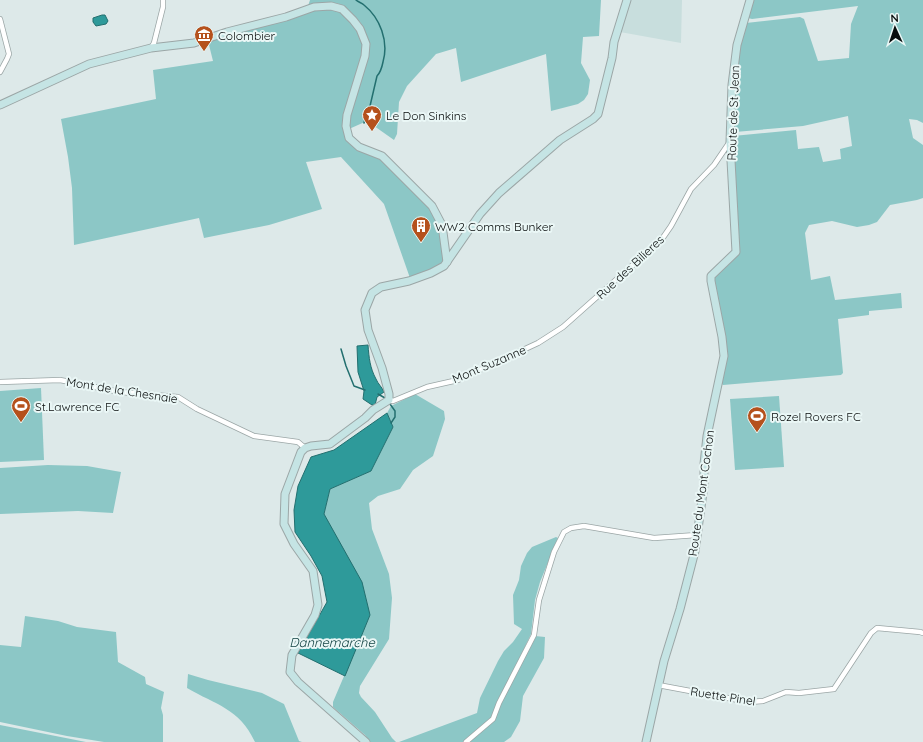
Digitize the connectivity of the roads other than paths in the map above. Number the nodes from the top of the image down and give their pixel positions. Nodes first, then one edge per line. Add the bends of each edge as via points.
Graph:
1 (163, 0) edge
2 (627, 0) edge
3 (750, 0) edge
4 (0, 19) edge
5 (151, 48) junction
6 (0, 72) edge
7 (0, 105) edge
8 (730, 142) junction
9 (736, 252) joint
10 (447, 262) junction
11 (563, 327) joint
12 (0, 382) edge
13 (389, 400) junction
14 (306, 448) junction
15 (697, 535) junction
16 (923, 634) edge
17 (658, 685) junction
18 (366, 742) edge
19 (466, 742) edge
20 (646, 742) edge

1 - 5 street
2 - 10 street via 614,42 598,114 560,140 499,193 480,214
3 - 8 street, Route de St Jean via 735,59
4 - 6 street via 8,54 8,59
5 - 7 street via 88,64
5 - 10 street via 194,44 314,7 331,6 342,9 360,29 366,44 365,56 347,115 349,138 359,147 382,156 432,206 442,225
8 - 9 street, Route de St Jean
8 - 11 street, Rue des Bilieres via 714,165 691,189 662,239
9 - 15 street, Route du Mont Cochon via 711,276 724,356 707,436
10 - 13 street via 431,273 381,287 372,293 368,301 365,310 368,330 390,394
11 - 13 street, Mont Suzanne via 538,344 458,380 427,387 393,401
12 - 14 street, Mont de la Chesnaie via 60,380 120,392 178,397 197,409 254,436 298,442
13 - 14 street via 330,444
14 - 18 street via 301,452 284,494 284,524 313,571 318,605 315,616 292,655 290,672
15 - 17 street, Route du Mont Cochon via 695,552
15 - 19 street via 654,538 584,526 564,532 554,552 539,600 534,635 493,720
16 - 17 street, Ruette Pinel via 877,628 834,689 786,692 762,701 749,702
17 - 20 street, Route du Mont Cochon

